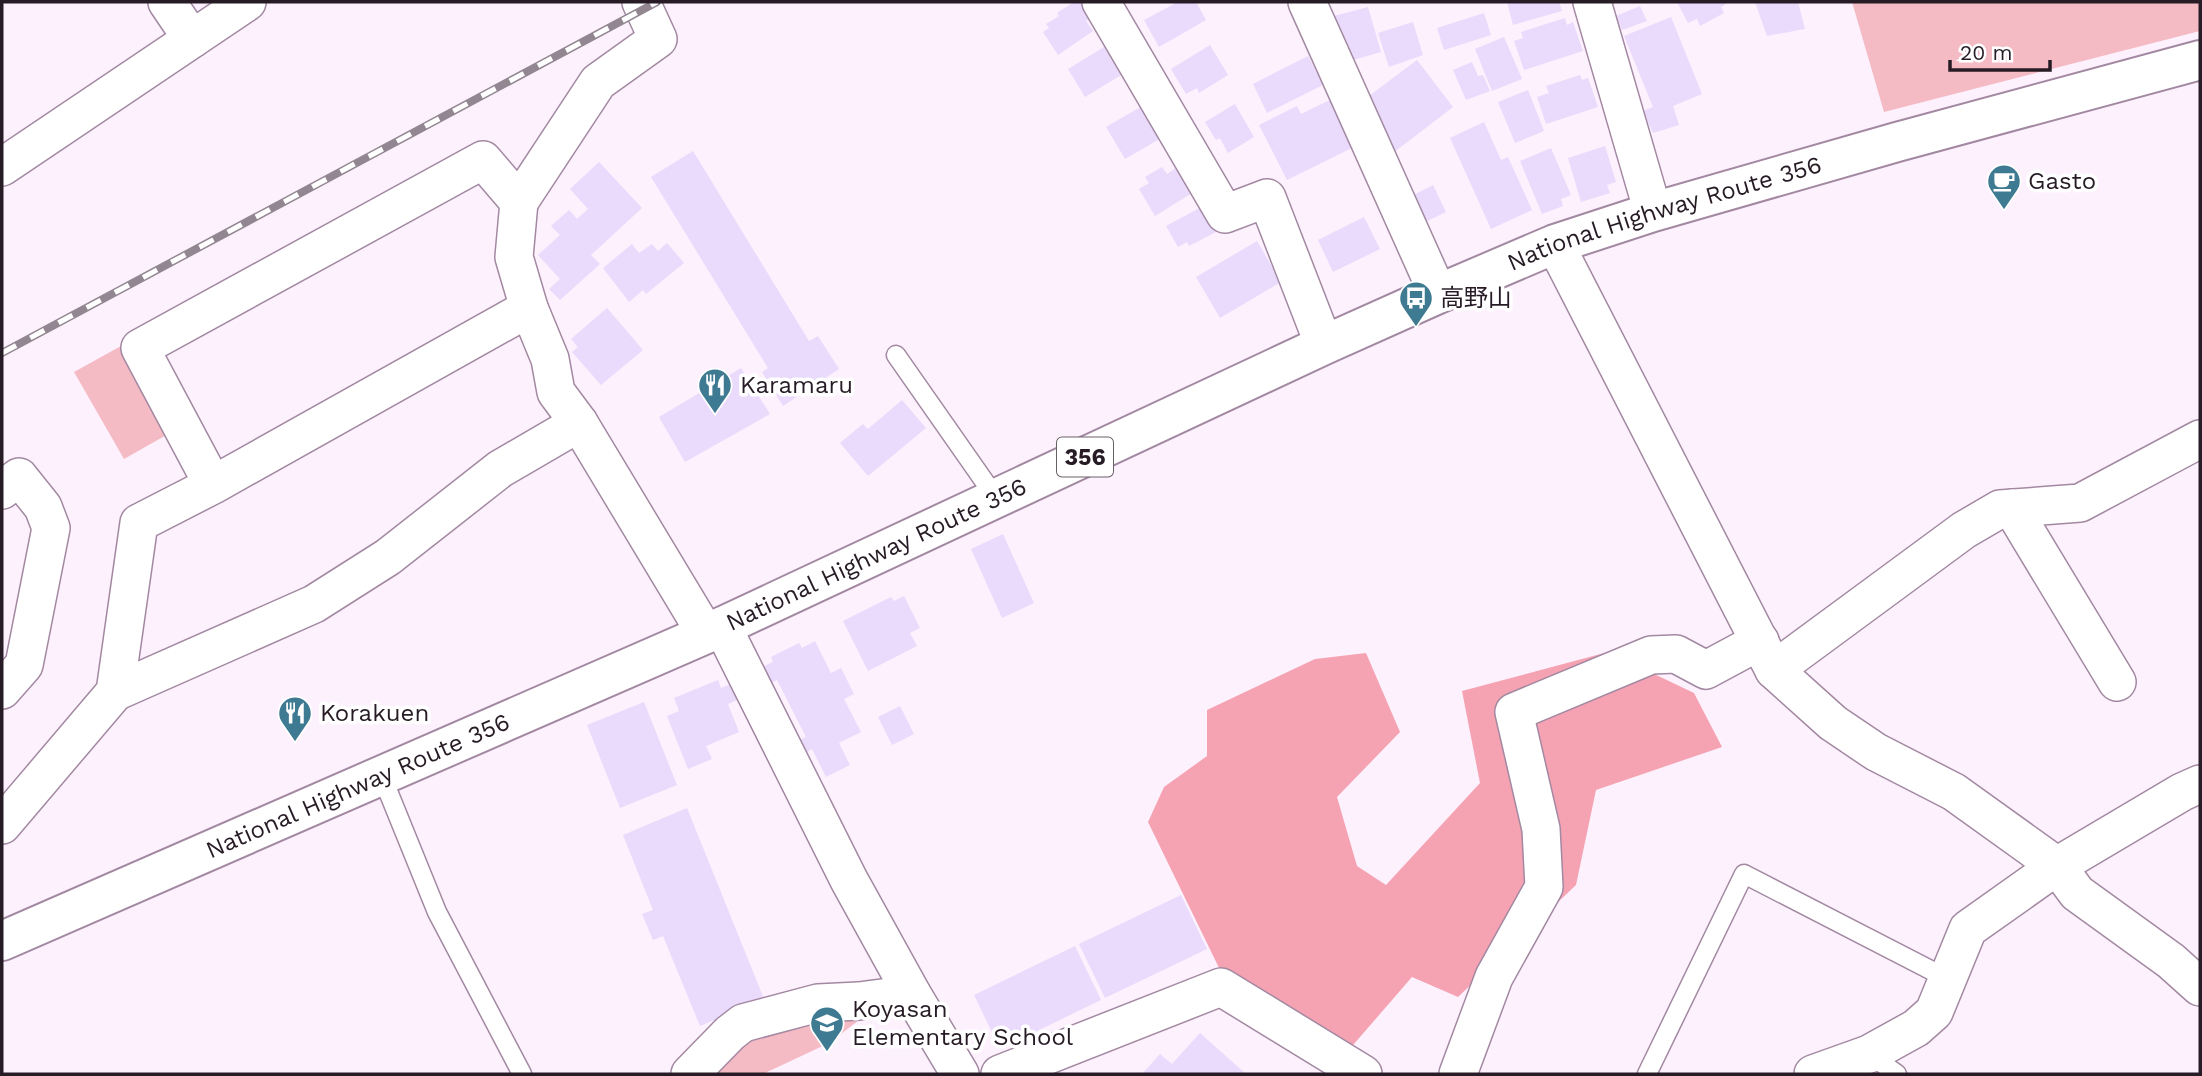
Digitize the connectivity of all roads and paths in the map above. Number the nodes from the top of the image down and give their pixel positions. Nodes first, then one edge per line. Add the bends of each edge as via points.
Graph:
1 (167, 2) edge
2 (247, 2) edge
3 (641, 2) edge
4 (1101, 2) edge
5 (1307, 2) edge
6 (1592, 2) edge
7 (192, 39) junction
8 (2200, 60) edge
9 (2, 167) edge
10 (519, 202) junction
11 (1653, 212) junction
12 (1555, 244) junction
13 (1438, 294) junction
14 (529, 308) junction
15 (1324, 345) junction
16 (896, 355) dead end
17 (579, 423) junction
18 (2200, 439) edge
19 (213, 485) junction
20 (2, 490) edge
21 (996, 498) junction
22 (2011, 508) junction
23 (714, 630) junction
24 (1767, 655) junction
25 (2117, 682) dead end
26 (2, 690) edge
27 (114, 692) junction
28 (381, 774) junction
29 (2200, 785) edge
30 (2, 825) edge
31 (2057, 866) junction
32 (2, 942) edge
33 (1948, 979) junction
34 (2200, 987) edge
35 (912, 994) junction
36 (1883, 1064) edge
37 (522, 1074) edge
38 (690, 1074) edge
39 (960, 1074) edge
40 (1000, 1074) edge
41 (1363, 1074) edge
42 (1458, 1074) edge
43 (1647, 1074) edge
44 (1813, 1074) edge

1 - 7 street
2 - 7 street
3 - 10 street via 658,38 598,82
4 - 15 street via 1225,214 1267,198
5 - 13 street
6 - 11 street
7 - 9 street
8 - 11 highway, National Highway Route 356 / 356
10 - 14 street via 514,257
10 - 19 street via 482,160 139,348
11 - 12 highway, National Highway Route 356 / 356
12 - 13 highway, National Highway Route 356 / 356
12 - 24 street
13 - 15 highway, National Highway Route 356 / 356
14 - 17 street via 550,359 556,392
14 - 19 street
15 - 21 highway, National Highway Route 356 / 356
16 - 21 lane
17 - 23 street
17 - 27 street via 500,469 388,557 314,604
18 - 22 street via 2080,503
19 - 27 street via 139,523
20 - 26 street via 19,477 43,507 51,528 24,665
21 - 23 highway, National Highway Route 356 / 356
22 - 24 street via 2000,509 1964,530
22 - 25 street
23 - 28 highway, National Highway Route 356 / 356
23 - 35 street
24 - 31 street via 1833,723 1876,752 1954,792
24 - 42 street via 1706,670 1676,654 1651,655 1514,712 1541,828 1544,887 1494,978
27 - 30 street
28 - 32 highway, National Highway Route 356 / 356
28 - 37 lane via 437,912
29 - 31 street
31 - 33 street via 1968,929
31 - 34 street via 2077,893
33 - 36 street via 1934,1012
33 - 43 lane via 1744,874
35 - 38 street via 818,1003 743,1023
35 - 39 street
36 - 44 street
40 - 41 street via 1220,987

